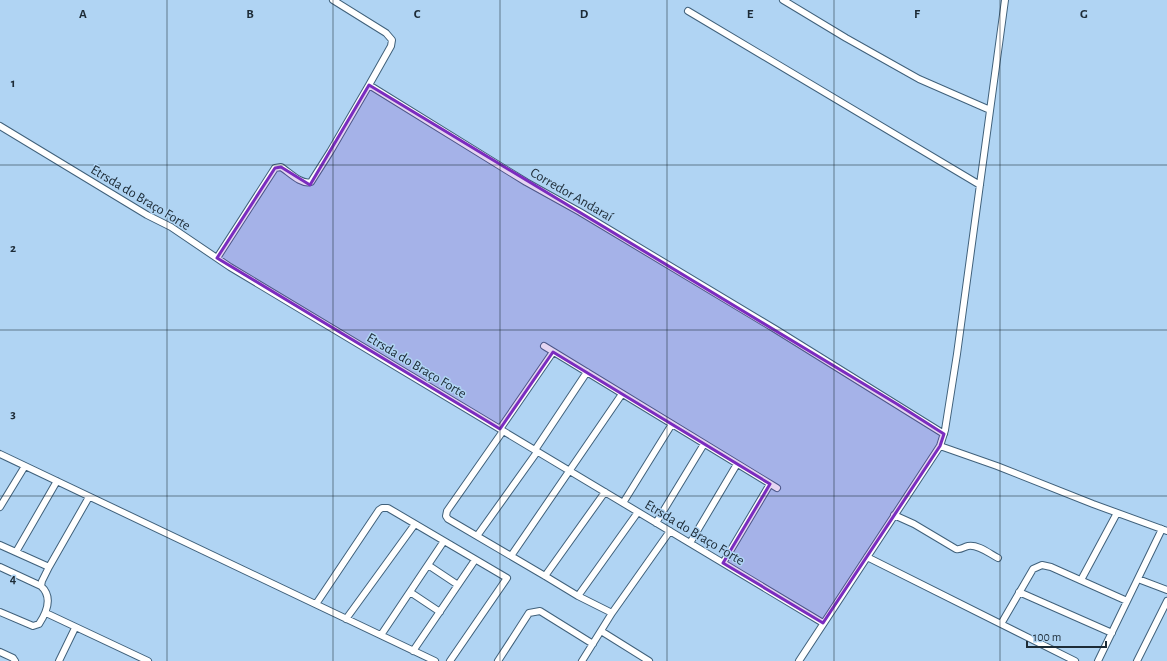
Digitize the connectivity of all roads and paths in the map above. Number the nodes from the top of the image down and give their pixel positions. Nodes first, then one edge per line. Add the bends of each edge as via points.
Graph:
1 (333, 0) edge
2 (783, 0) edge
3 (1005, 0) edge
4 (688, 11) dead end
5 (369, 85) junction
6 (990, 110) junction
7 (0, 126) edge
8 (980, 185) junction
9 (217, 258) junction
10 (544, 346) dead end
11 (553, 352) junction
12 (587, 372) junction
13 (622, 394) junction
14 (672, 424) junction
15 (502, 430) junction
16 (944, 434) junction
17 (704, 444) junction
18 (940, 446) junction
19 (536, 451) junction
20 (0, 454) edge
21 (737, 464) junction
22 (26, 466) junction
23 (569, 471) junction
24 (57, 481) junction
25 (770, 484) junction
26 (777, 488) dead end
27 (605, 492) junction
28 (90, 497) junction
29 (623, 503) junction
30 (0, 507) edge
31 (638, 512) junction
32 (1117, 512) junction
33 (894, 515) junction
34 (656, 523) junction
35 (415, 524) junction
36 (1164, 530) edge
37 (670, 531) junction
38 (477, 536) junction
39 (444, 541) junction
40 (690, 543) junction
41 (0, 545) edge
42 (16, 552) junction
43 (511, 556) junction
44 (866, 557) junction
45 (998, 558) dead end
46 (475, 560) junction
47 (723, 563) junction
48 (428, 565) junction
49 (0, 567) edge
50 (49, 567) junction
51 (545, 576) junction
52 (1138, 579) junction
53 (1081, 580) junction
54 (458, 585) junction
55 (41, 586) junction
56 (1167, 590) edge
57 (410, 592) junction
58 (1019, 592) junction
59 (578, 596) junction
60 (1128, 600) junction
61 (1167, 601) edge
62 (316, 604) junction
63 (0, 612) edge
64 (440, 612) junction
65 (46, 613) junction
66 (612, 613) junction
67 (346, 618) junction
68 (823, 623) junction
69 (1001, 624) junction
70 (75, 628) junction
71 (601, 631) junction
72 (1112, 633) junction
73 (381, 635) junction
74 (593, 644) junction
75 (413, 651) junction
76 (0, 652) edge
77 (15, 661) edge
78 (59, 661) edge
79 (148, 661) edge
80 (435, 661) edge
81 (450, 661) edge
82 (498, 661) edge
83 (582, 661) edge
84 (649, 661) edge
85 (799, 661) edge
86 (1075, 661) edge
87 (1098, 661) edge
88 (1137, 661) edge

1 - 5 street via 386,33 392,40
2 - 6 street via 919,79
3 - 6 street
4 - 8 street
5 - 9 street via 311,182 301,181 280,167 273,170
5 - 16 street, Corredor Andaraí via 526,182 869,386
6 - 8 street
7 - 9 street, Etrsda do Braço Forte via 171,227
8 - 16 street
9 - 15 street, Etrsda do Braço Forte
10 - 11 street
11 - 12 street
11 - 15 street
12 - 13 street
12 - 19 street
13 - 14 street
13 - 23 street
14 - 17 street
14 - 29 street
15 - 19 street, Etrsda do Braço Forte
15 - 38 street via 447,511 448,519
16 - 18 street
17 - 21 street
17 - 34 street
18 - 32 street
18 - 33 street
19 - 23 street, Etrsda do Braço Forte
19 - 38 street
20 - 22 street
21 - 25 street
21 - 40 street
22 - 24 street
22 - 30 street
23 - 27 street, Etrsda do Braço Forte
23 - 43 street
24 - 28 street
24 - 42 street
25 - 26 street
25 - 47 street
27 - 29 street, Etrsda do Braço Forte
27 - 51 street
28 - 50 street
28 - 62 street
29 - 31 street, Etrsda do Braço Forte
31 - 34 street, Etrsda do Braço Forte
31 - 59 street
32 - 36 street
32 - 53 street
33 - 44 street
33 - 45 street via 956,549 974,546
34 - 37 street, Etrsda do Braço Forte
35 - 39 street
35 - 62 street via 388,508 379,510
35 - 67 street
36 - 52 street
37 - 40 street, Etrsda do Braço Forte
37 - 66 street
38 - 43 street
39 - 46 street
39 - 48 street
40 - 47 street, Etrsda do Braço Forte
41 - 42 street
42 - 50 street
43 - 51 street
44 - 68 street
44 - 69 street
46 - 54 street
46 - 81 street via 507,578
47 - 68 street, Etrsda do Braço Forte
48 - 54 street
48 - 57 street
49 - 55 street
50 - 55 street
51 - 59 street
52 - 56 street
52 - 60 street
53 - 58 street via 1042,565 1033,569
53 - 60 street
54 - 64 street
55 - 65 street via 48,596
57 - 64 street
57 - 73 street
58 - 69 street
58 - 72 street
59 - 66 street
60 - 72 street
61 - 88 street
62 - 67 street
63 - 65 street via 33,626 39,624
64 - 75 street
65 - 70 street
66 - 71 street
67 - 73 street
68 - 85 street
69 - 86 street
70 - 78 street
70 - 79 street
71 - 74 street
71 - 84 street
72 - 87 street
73 - 75 street
74 - 82 street via 540,611 529,613
74 - 83 street
75 - 80 street
76 - 77 street

